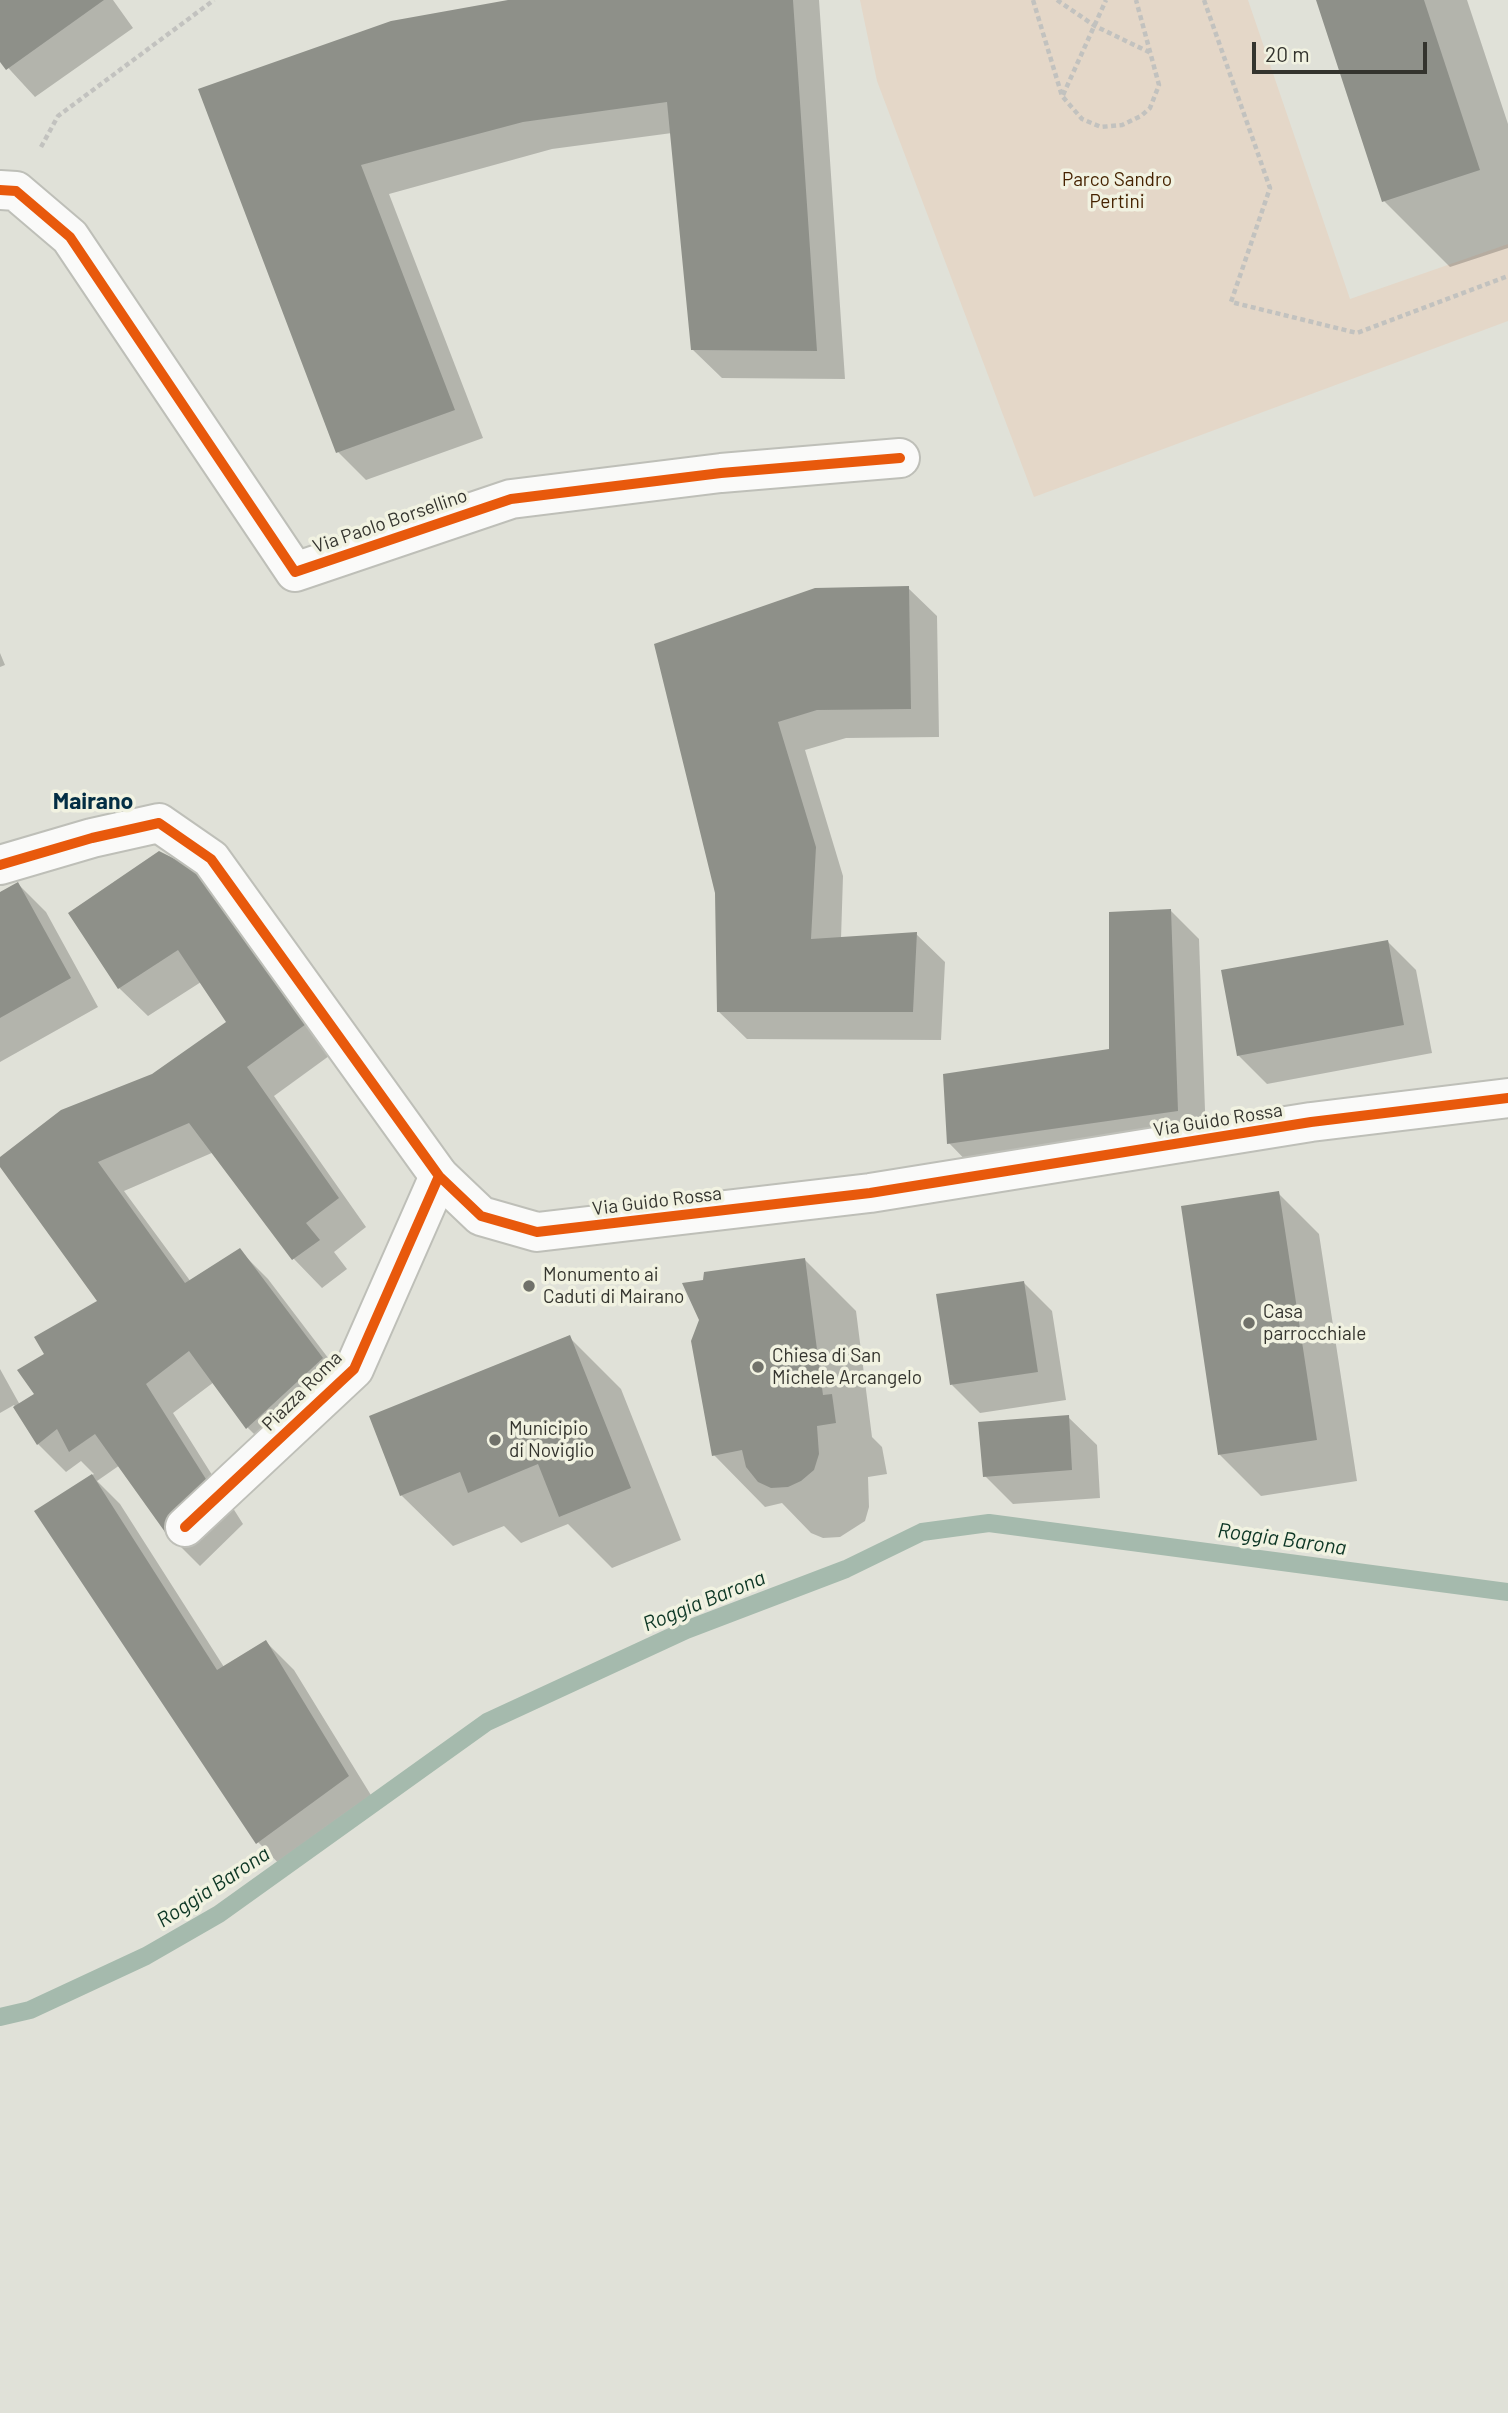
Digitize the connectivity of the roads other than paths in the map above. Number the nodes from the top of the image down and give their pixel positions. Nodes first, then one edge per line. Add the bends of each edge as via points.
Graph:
1 (8, 190) edge
2 (900, 458) dead end
3 (0, 865) edge
4 (1508, 1098) edge
5 (439, 1176) junction
6 (185, 1527) dead end

1 - 2 street, Via Paolo Borsellino via 70,237 296,572 511,499 721,473
3 - 5 street, Via Guido Rossa via 159,823 211,859
4 - 5 street, Via Guido Rossa via 1311,1122 870,1194 537,1232 481,1216
5 - 6 street, Piazza Roma via 354,1369

